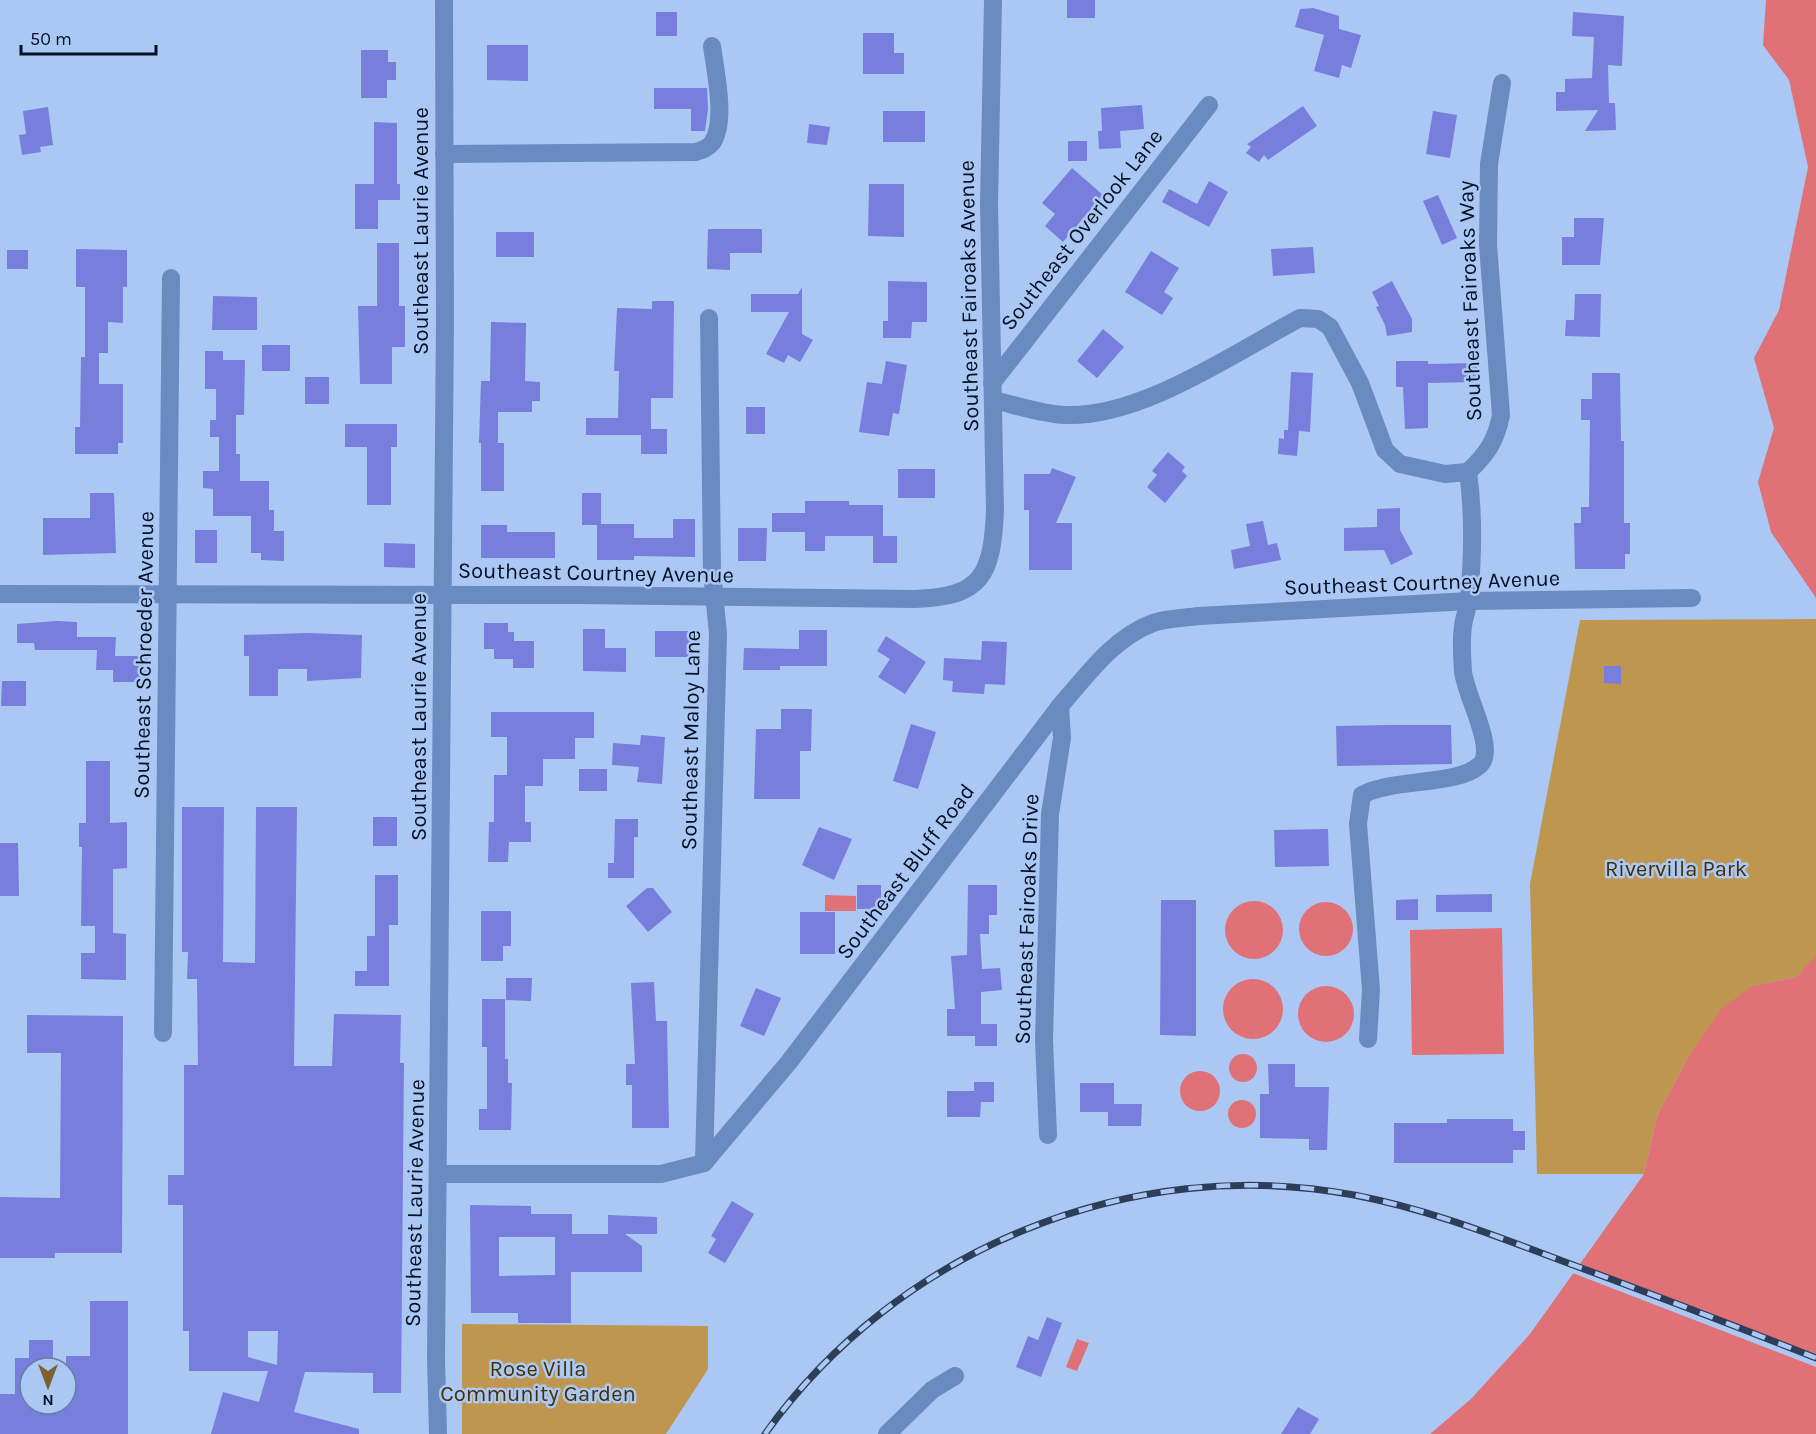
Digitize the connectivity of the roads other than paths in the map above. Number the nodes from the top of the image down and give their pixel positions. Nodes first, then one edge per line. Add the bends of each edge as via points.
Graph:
1 (444, 0) edge
2 (993, 0) edge
3 (712, 46) dead end
4 (1502, 83) dead end
5 (1209, 105) dead end
6 (444, 154) junction
7 (171, 278) dead end
8 (709, 318) dead end
9 (992, 392) junction
10 (1468, 472) junction
11 (973, 586) joint
12 (0, 594) edge
13 (168, 594) junction
14 (442, 594) junction
15 (716, 597) junction
16 (1692, 598) dead end
17 (1469, 601) junction
18 (1155, 622) joint
19 (1060, 706) junction
20 (164, 1033) dead end
21 (1368, 1039) dead end
22 (1048, 1135) dead end
23 (704, 1163) junction
24 (439, 1174) junction
25 (955, 1376) dead end
26 (438, 1434) edge
27 (887, 1434) edge

1 - 6 street, Southeast Laurie Avenue
2 - 9 street, Southeast Fairoaks Avenue via 989,204
3 - 6 street via 720,95 713,142 707,148 696,152
4 - 10 street, Southeast Fairoaks Way via 1489,164 1488,245 1501,415 1497,436 1487,454
5 - 9 street, Southeast Overlook Lane
6 - 14 street, Southeast Laurie Avenue
7 - 13 street, Southeast Schroeder Avenue
8 - 15 street, Southeast Maloy Lane via 712,572
9 - 10 street via 1063,415 1090,414 1136,403 1300,318 1318,319 1330,327 1360,383 1385,450 1400,464 1415,469 1445,474
9 - 11 street, Southeast Fairoaks Avenue via 994,541 987,567
10 - 17 street via 1474,532
11 - 15 street, Southeast Courtney Avenue via 946,598
12 - 13 street, Southeast Courtney Avenue
13 - 14 street, Southeast Courtney Avenue
13 - 20 street, Southeast Schroeder Avenue
14 - 15 street, Southeast Courtney Avenue
14 - 24 street, Southeast Laurie Avenue
15 - 23 street, Southeast Maloy Lane
16 - 17 street, Southeast Courtney Avenue
17 - 18 street, Southeast Courtney Avenue via 1199,616
17 - 21 street via 1463,626 1463,669 1487,747 1482,764 1456,775 1371,790 1362,795 1358,806 1360,884 1371,990
18 - 19 street, Southeast Bluff Road via 1129,634 1103,656
19 - 22 street, Southeast Fairoaks Drive via 1062,738 1050,814 1044,1040
19 - 23 street, Southeast Bluff Road via 789,1062
23 - 24 street via 660,1174
24 - 26 street, Southeast Laurie Avenue
25 - 27 street via 932,1390

